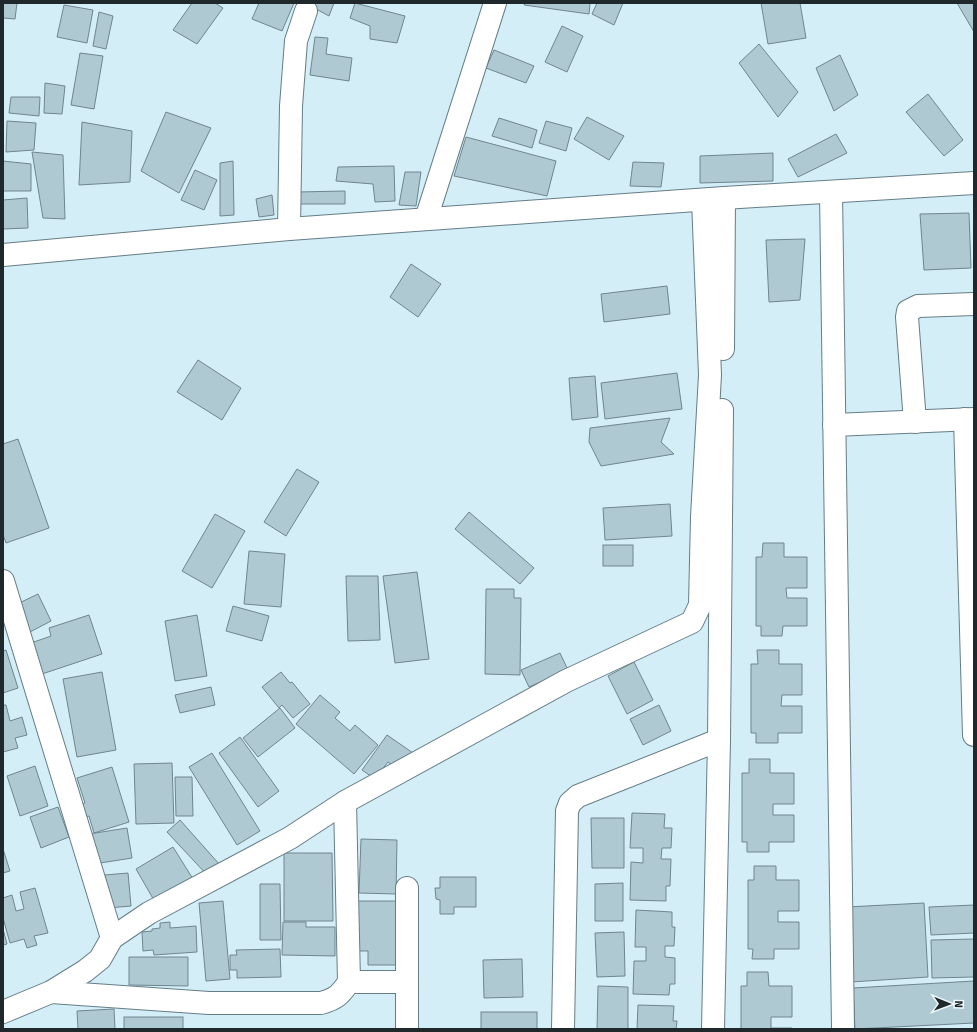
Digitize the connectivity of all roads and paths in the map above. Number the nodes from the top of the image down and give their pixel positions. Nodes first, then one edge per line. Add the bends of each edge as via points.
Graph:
1 (495, 3) edge
2 (306, 11) dead end
3 (974, 183) edge
4 (831, 192) junction
5 (713, 199) junction
6 (426, 219) junction
7 (289, 229) junction
8 (3, 255) edge
9 (974, 304) edge
10 (969, 419) edge
11 (915, 422) junction
12 (834, 425) junction
13 (3, 581) edge
14 (973, 687) edge
15 (974, 735) edge
16 (719, 740) junction
17 (344, 802) junction
18 (406, 888) dead end
19 (112, 938) junction
20 (349, 982) junction
21 (407, 982) junction
22 (51, 992) junction
23 (3, 1012) edge
24 (407, 1029) edge
25 (564, 1029) edge
26 (713, 1029) edge
27 (843, 1029) edge

1 - 6 street
2 - 7 street via 296,41 291,106
3 - 4 street
4 - 5 street
4 - 12 street
5 - 6 street
5 - 16 street
5 - 17 street via 710,376 700,605 692,622 566,681
6 - 7 street
7 - 8 street
9 - 11 street via 918,306 908,312
10 - 11 street
10 - 14 street
11 - 12 street
12 - 27 street
13 - 19 street
14 - 15 street
16 - 25 street via 578,796 570,803 567,811
16 - 26 street
17 - 19 street via 290,838 149,913
17 - 20 street
18 - 21 street
19 - 22 street via 100,960
20 - 21 street
20 - 22 street via 334,999 321,1003 209,1002
21 - 24 street
22 - 23 street

